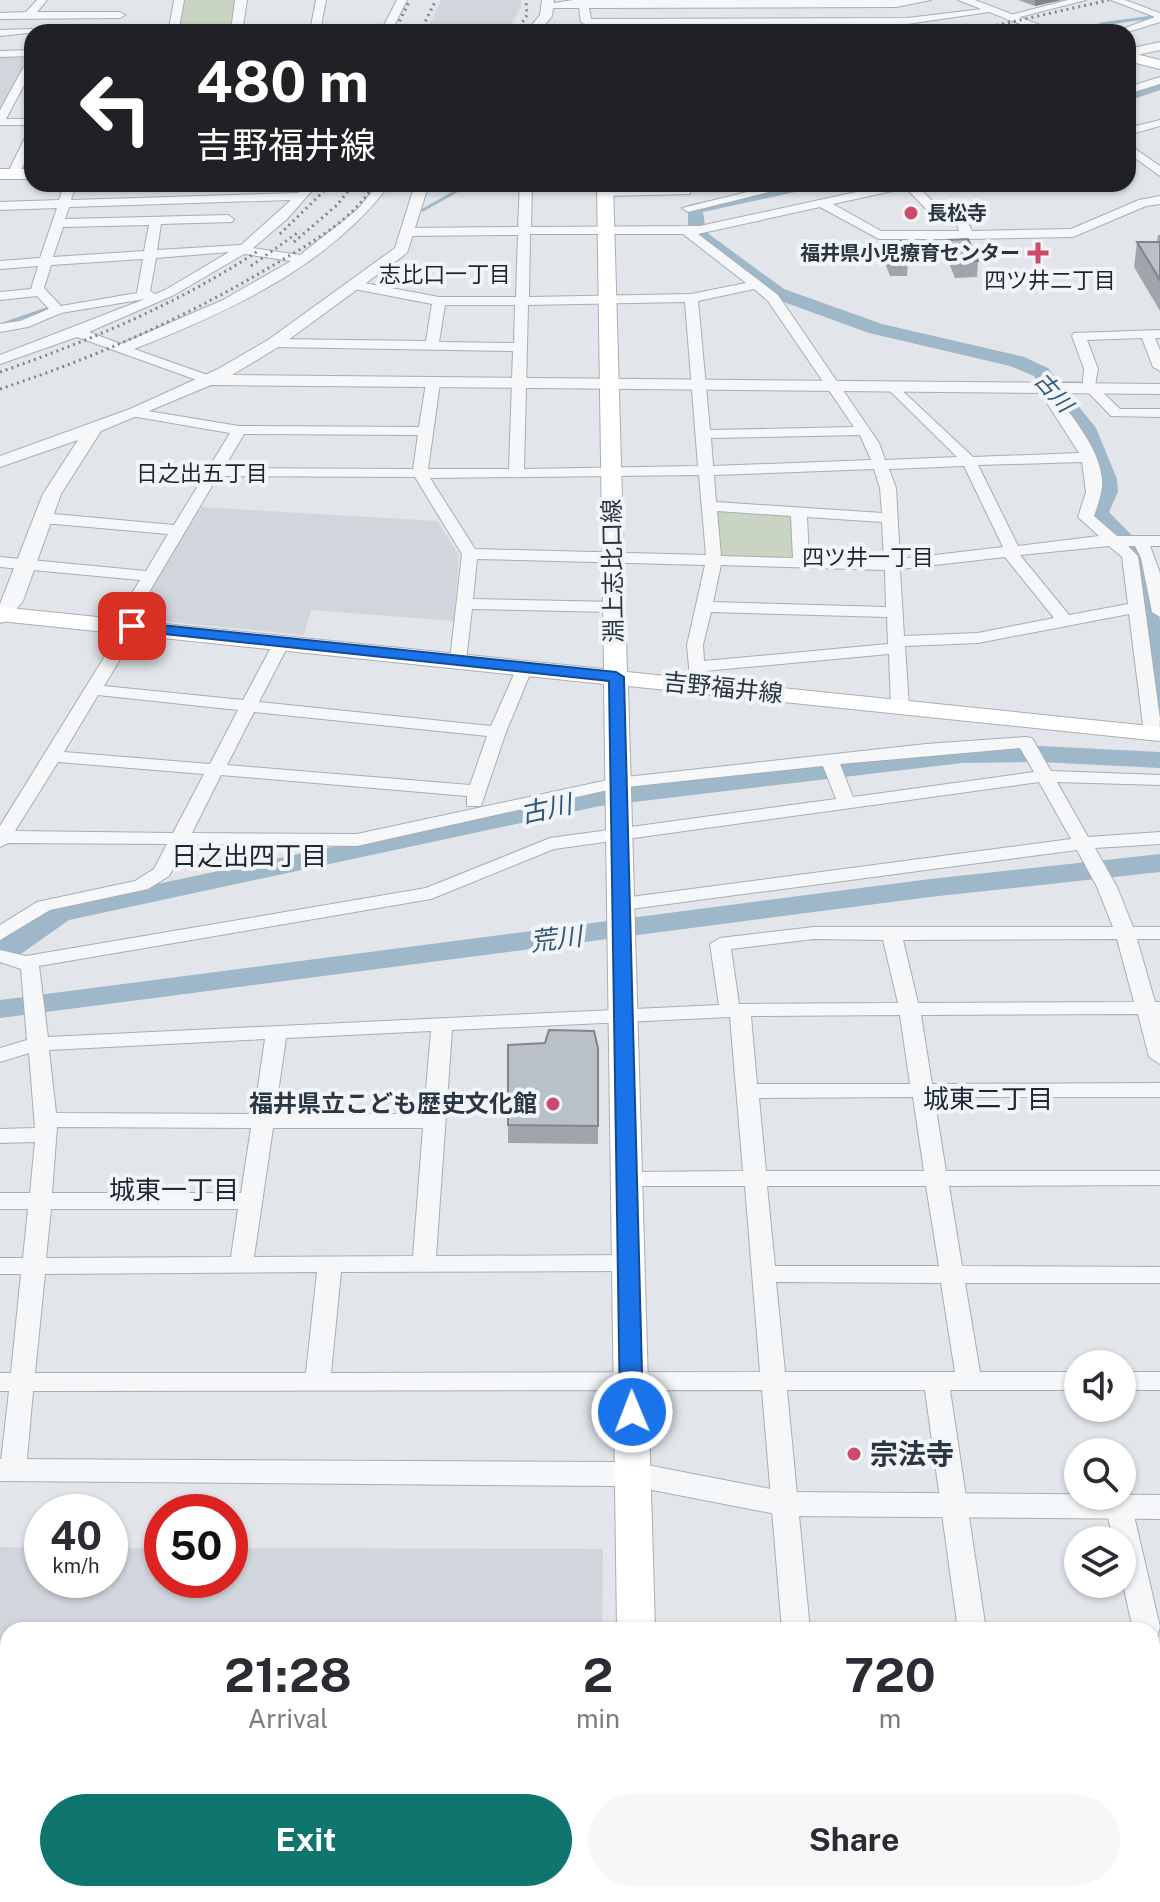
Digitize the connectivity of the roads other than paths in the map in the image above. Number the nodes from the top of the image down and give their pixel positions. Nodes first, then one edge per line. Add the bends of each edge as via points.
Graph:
1 (42, 0) edge
2 (83, 0) edge
3 (124, 0) edge
4 (179, 0) edge
5 (241, 0) edge
6 (321, 0) edge
7 (402, 0) edge
8 (926, 0) edge
9 (964, 0) edge
10 (1081, 0) edge
11 (1116, 0) edge
12 (547, 2) edge
13 (581, 2) edge
14 (609, 2) edge
15 (713, 2) edge
16 (843, 2) edge
17 (654, 3) edge
18 (991, 11) junction
19 (29, 15) junction
20 (76, 15) junction
21 (120, 15) junction
22 (0, 16) edge
23 (1159, 16) edge
24 (1008, 17) junction
25 (654, 22) junction
26 (72, 24) edge
27 (117, 24) edge
28 (174, 24) edge
29 (238, 24) edge
30 (317, 24) edge
31 (390, 24) edge
32 (540, 24) edge
33 (596, 24) edge
34 (636, 24) edge
35 (680, 24) edge
36 (717, 24) edge
37 (850, 24) edge
38 (879, 24) edge
39 (1029, 24) edge
40 (1136, 25) edge
41 (24, 32) edge
42 (0, 33) edge
43 (1160, 46) edge
44 (1136, 52) edge
45 (24, 53) edge
46 (0, 54) edge
47 (1136, 57) edge
48 (1160, 65) edge
49 (24, 78) edge
50 (1157, 83) edge
51 (1136, 89) edge
52 (0, 121) edge
53 (24, 122) edge
54 (1160, 123) edge
55 (1136, 130) edge
56 (24, 148) edge
57 (1136, 154) edge
58 (1160, 160) edge
59 (1145, 161) junction
60 (1136, 162) edge
61 (1160, 172) edge
62 (6, 174) edge
63 (67, 192) edge
64 (217, 192) edge
65 (231, 192) edge
66 (245, 192) edge
67 (306, 192) edge
68 (377, 192) edge
69 (419, 192) edge
70 (526, 192) edge
71 (605, 192) edge
72 (686, 192) edge
73 (759, 192) edge
74 (846, 192) edge
75 (872, 192) edge
76 (917, 192) edge
77 (303, 196) junction
78 (854, 196) junction
79 (1160, 200) edge
80 (63, 203) junction
81 (821, 203) junction
82 (0, 206) edge
83 (688, 208) junction
84 (228, 219) junction
85 (156, 220) junction
86 (57, 223) junction
87 (607, 230) junction
88 (526, 231) junction
89 (689, 231) junction
90 (406, 232) junction
91 (967, 235) junction
92 (254, 239) junction
93 (240, 249) junction
94 (150, 255) junction
95 (299, 259) junction
96 (45, 264) junction
97 (0, 265) edge
98 (354, 285) junction
99 (755, 285) junction
100 (40, 292) junction
101 (0, 296) edge
102 (150, 297) junction
103 (691, 298) junction
104 (439, 301) junction
105 (523, 301) junction
106 (608, 301) junction
107 (58, 310) junction
108 (0, 328) edge
109 (78, 333) junction
110 (1153, 334) edge
111 (274, 343) junction
112 (432, 346) junction
113 (521, 347) junction
114 (121, 349) junction
115 (0, 360) edge
116 (1159, 361) edge
117 (208, 380) junction
118 (433, 383) junction
119 (519, 384) junction
120 (609, 385) junction
121 (699, 386) junction
122 (832, 387) junction
123 (894, 387) junction
124 (1045, 389) junction
125 (1090, 389) junction
126 (1160, 389) edge
127 (136, 413) junction
128 (1160, 413) edge
129 (94, 429) junction
130 (239, 430) junction
131 (424, 431) junction
132 (863, 431) junction
133 (703, 434) junction
134 (1087, 457) junction
135 (969, 461) junction
136 (0, 462) edge
137 (881, 465) junction
138 (706, 471) junction
139 (212, 472) junction
140 (420, 473) junction
141 (516, 474) junction
142 (611, 474) junction
143 (709, 506) junction
144 (799, 513) junction
145 (43, 518) junction
146 (890, 518) junction
147 (177, 530) junction
148 (1114, 540) junction
149 (1140, 541) junction
150 (1160, 541) edge
151 (1011, 552) junction
152 (470, 554) junction
153 (612, 559) junction
154 (714, 561) junction
155 (0, 562) edge
156 (801, 563) junction
157 (26, 565) junction
158 (892, 565) junction
159 (150, 576) junction
160 (1158, 588) edge
161 (464, 604) junction
162 (614, 607) junction
163 (704, 607) junction
164 (1138, 607) junction
165 (895, 612) junction
166 (1160, 612) edge
167 (1, 615) edge
168 (1065, 621) junction
169 (126, 626) junction
170 (1152, 639) edge
171 (282, 642) junction
172 (896, 644) junction
173 (458, 660) junction
174 (525, 667) junction
175 (696, 676) junction
176 (616, 677) junction
177 (95, 690) junction
178 (248, 706) junction
179 (900, 706) junction
180 (1040, 721) junction
181 (497, 732) junction
182 (1156, 734) edge
183 (1030, 748) junction
184 (52, 756) junction
185 (831, 765) junction
186 (214, 770) junction
187 (1045, 776) junction
188 (1160, 780) edge
189 (476, 791) junction
190 (618, 791) junction
191 (847, 804) junction
192 (473, 813) junction
193 (620, 835) junction
194 (1, 838) edge
195 (1160, 838) edge
196 (178, 840) junction
197 (1083, 843) junction
198 (623, 904) junction
199 (1125, 933) junction
200 (1160, 933) edge
201 (0, 934) edge
202 (892, 934) junction
203 (18, 964) edge
204 (909, 1008) junction
205 (1153, 1008) edge
206 (735, 1010) junction
207 (624, 1014) junction
208 (442, 1024) junction
209 (37, 1032) junction
210 (277, 1032) junction
211 (0, 1055) edge
212 (1160, 1057) edge
213 (1160, 1090) edge
214 (748, 1091) junction
215 (922, 1091) junction
216 (263, 1121) junction
217 (434, 1121) junction
218 (47, 1128) junction
219 (0, 1136) edge
220 (1160, 1178) edge
221 (629, 1179) junction
222 (756, 1179) junction
223 (936, 1179) junction
224 (0, 1201) edge
225 (41, 1201) junction
226 (251, 1201) junction
227 (629, 1263) junction
228 (330, 1264) junction
229 (424, 1264) junction
230 (241, 1265) junction
231 (0, 1266) edge
232 (34, 1266) junction
233 (765, 1274) junction
234 (952, 1274) junction
235 (1160, 1275) edge
236 (318, 1380) junction
237 (631, 1380) junction
238 (774, 1380) junction
239 (936, 1381) junction
240 (969, 1381) junction
241 (1064, 1381) edge
242 (1136, 1381) edge
243 (1160, 1381) edge
244 (12, 1382) edge
245 (6, 1470) edge
246 (633, 1475) junction
247 (786, 1504) junction
248 (954, 1506) junction
249 (1064, 1507) edge
250 (1136, 1507) edge
251 (1160, 1507) edge
252 (1120, 1510) edge
253 (636, 1622) edge
254 (795, 1622) edge
255 (971, 1622) edge
256 (1145, 1622) edge

1 - 19 street
2 - 20 street
3 - 21 street
4 - 28 street
5 - 29 street
6 - 30 street
7 - 31 street
8 - 16 street
9 - 18 street
10 - 24 street
11 - 23 street
12 - 13 street
12 - 32 street
13 - 14 street
13 - 33 street via 586,22
14 - 17 street
15 - 16 street
15 - 17 street
15 - 36 street
16 - 37 street
17 - 25 street
18 - 24 street
18 - 38 street
19 - 20 street
19 - 22 street
20 - 21 street
20 - 26 street
21 - 27 street
23 - 40 street
24 - 39 street
25 - 34 street
25 - 35 street
41 - 42 street
43 - 44 street
45 - 46 street
47 - 48 main road
49 - 52 street
50 - 51 street
52 - 53 street
54 - 55 street
56 - 62 street
57 - 59 street
58 - 59 street
59 - 60 street
59 - 61 street
63 - 80 street
64 - 80 street
65 - 84 street
66 - 77 street
67 - 77 street
68 - 95 street via 356,217
69 - 90 street
70 - 88 street
71 - 87 main road, 淵上志比口線
72 - 83 street
73 - 83 street
74 - 78 street
75 - 78 street
76 - 91 street via 930,206 961,220
77 - 92 street
78 - 81 street
79 - 91 street via 1073,233
80 - 82 street
80 - 86 street
81 - 89 street
81 - 91 street via 879,235
83 - 89 street
84 - 85 street
84 - 92 street via 227,232
85 - 86 street
85 - 94 street
86 - 96 street
87 - 88 street
87 - 89 street
87 - 106 main road, 淵上志比口線
88 - 90 street
88 - 105 street
89 - 99 street
90 - 98 street via 402,250
92 - 93 street
93 - 94 street
93 - 95 street
93 - 102 street
94 - 96 street
94 - 102 street
95 - 114 street via 210,312
96 - 97 street
96 - 100 street
98 - 104 street
98 - 111 street
99 - 103 street
99 - 122 street via 773,298
100 - 101 street
100 - 107 street
102 - 107 street
102 - 109 street
103 - 106 street
103 - 121 street
104 - 105 street
104 - 112 street
105 - 106 street
105 - 113 street
106 - 120 main road, 淵上志比口線
107 - 108 street
109 - 114 street
109 - 115 street
110 - 116 street
110 - 125 street via 1079,336 1091,369
111 - 112 street
111 - 117 street
112 - 113 street
113 - 119 street
114 - 117 street
117 - 118 street
117 - 127 street
118 - 119 street
118 - 131 street
119 - 120 street
119 - 141 street
120 - 121 street
120 - 142 main road, 淵上志比口線
121 - 122 street
121 - 133 street
122 - 123 street
122 - 132 street
123 - 124 street
123 - 135 street
124 - 125 street
124 - 134 street
125 - 126 street
125 - 128 street via 1116,413
127 - 129 street
127 - 130 street
129 - 136 street
129 - 145 street via 52,494
130 - 131 street
130 - 139 street
131 - 140 street
132 - 133 street
132 - 137 street
133 - 138 street
134 - 135 street
134 - 148 street via 1095,491 1086,517
135 - 137 street
135 - 151 street
137 - 138 street
137 - 146 street
138 - 142 street
138 - 143 street
139 - 140 street
139 - 147 street
140 - 141 street
140 - 152 street
141 - 142 street
142 - 153 main road, 淵上志比口線
143 - 144 street
143 - 154 street
144 - 146 street
144 - 156 street
145 - 147 street
145 - 157 street
146 - 158 street
147 - 159 street
148 - 149 street
148 - 151 street
148 - 164 street via 1130,556
149 - 150 street
149 - 160 street
151 - 158 street
151 - 168 street
152 - 153 street
152 - 161 street
153 - 154 street
153 - 162 main road, 淵上志比口線
154 - 156 street
154 - 163 street
155 - 157 street
156 - 158 street
157 - 159 street
157 - 167 street via 13,601
158 - 165 street
159 - 169 street
160 - 166 street
161 - 162 street
161 - 173 street
162 - 176 main road, 淵上志比口線
163 - 165 street
163 - 175 street via 695,645
164 - 168 street
164 - 170 street
165 - 172 street
167 - 169 main road, 吉野福井線
168 - 172 street via 978,638
169 - 171 main road, 吉野福井線
169 - 177 street
170 - 182 street
171 - 173 main road, 吉野福井線
171 - 178 street
172 - 175 street
172 - 179 street
173 - 174 main road, 吉野福井線
174 - 176 main road, 吉野福井線
174 - 181 street
175 - 176 main road, 吉野福井線
175 - 179 main road, 吉野福井線
176 - 190 main road, 淵上志比口線
177 - 178 street
177 - 184 street
178 - 181 street
178 - 186 street
179 - 180 main road, 吉野福井線
180 - 182 main road, 吉野福井線
180 - 183 street
181 - 189 street
183 - 185 street
183 - 187 street
184 - 186 street
184 - 194 street
185 - 190 street
185 - 191 street
186 - 189 street
186 - 196 street
187 - 188 street
187 - 191 street
187 - 197 street
189 - 192 street
190 - 192 street
190 - 193 main road, 淵上志比口線
191 - 193 street
192 - 196 street via 357,840
193 - 198 main road, 淵上志比口線
193 - 203 street via 550,844 431,893
194 - 196 street
195 - 197 street
196 - 201 street via 162,872 143,891 44,906
197 - 198 street
197 - 199 street
198 - 207 main road, 淵上志比口線
199 - 200 street
199 - 202 street
199 - 205 street
202 - 204 street
202 - 206 street via 814,933 720,944
203 - 209 street
204 - 205 street
204 - 206 street
204 - 215 street
205 - 212 street
206 - 207 street
206 - 214 street
207 - 208 street
207 - 221 main road, 淵上志比口線
208 - 210 street
208 - 217 street
209 - 210 street
209 - 211 street
209 - 218 street
210 - 216 street
213 - 215 street
214 - 215 street
214 - 222 street
215 - 223 street
216 - 217 street
216 - 218 street
216 - 226 street
217 - 229 street
218 - 219 street
218 - 225 street
220 - 223 street
221 - 222 street
221 - 227 main road, 淵上志比口線
222 - 223 street
222 - 233 street
223 - 234 street
224 - 225 street
225 - 226 street
225 - 232 street
226 - 230 street
227 - 229 street
227 - 237 main road, 淵上志比口線
228 - 229 street
228 - 230 street
228 - 236 street
230 - 232 street
231 - 232 street
232 - 244 street
233 - 234 street
233 - 238 street
234 - 235 street
234 - 240 street
236 - 237 street
236 - 244 street
237 - 238 street
237 - 246 main road, 淵上志比口線
238 - 239 street
238 - 247 street
239 - 240 street
239 - 248 street
240 - 241 street
242 - 243 street
244 - 245 street
245 - 246 street
246 - 247 street
246 - 253 main road, 淵上志比口線
247 - 248 street
247 - 254 street
248 - 249 street
248 - 255 street
250 - 251 street
252 - 256 street

